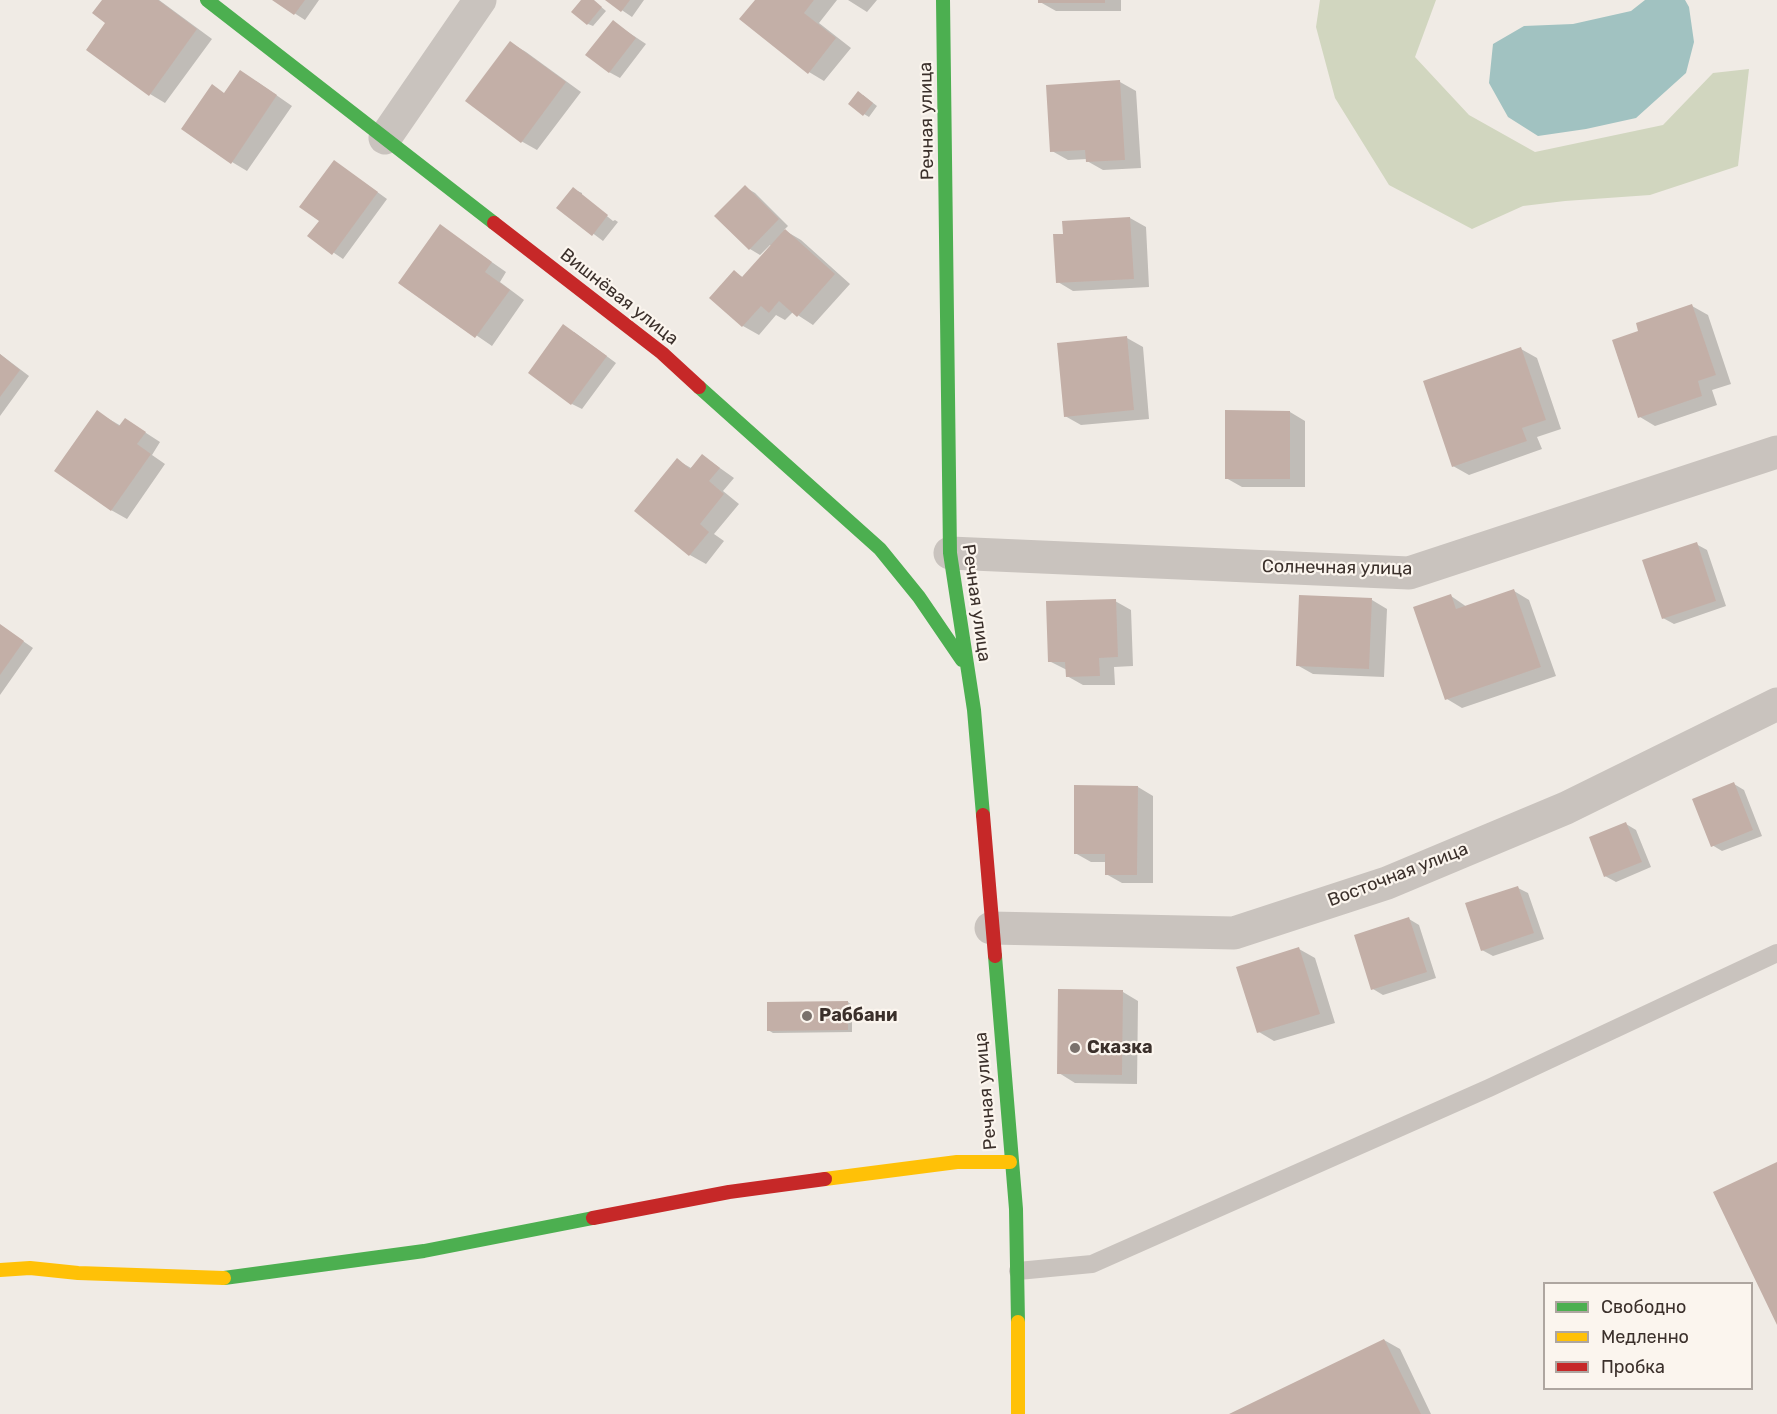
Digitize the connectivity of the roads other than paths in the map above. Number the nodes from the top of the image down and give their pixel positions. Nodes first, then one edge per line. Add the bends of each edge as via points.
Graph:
1 (207, 0) edge
2 (480, 0) edge
3 (943, 0) edge
4 (385, 138) junction
5 (1777, 452) edge
6 (950, 553) junction
7 (966, 666) junction
8 (1777, 704) edge
9 (991, 928) junction
10 (1777, 953) edge
11 (1010, 1162) junction
12 (0, 1270) edge
13 (1018, 1271) junction
14 (1018, 1414) edge

1 - 4 street, Вишнёвая улица
2 - 4 street
3 - 6 street, Речная улица
4 - 7 street, Вишнёвая улица via 662,353 880,549
5 - 6 street, Солнечная улица via 1409,573
6 - 7 street, Речная улица
7 - 9 street, Речная улица via 974,710
8 - 9 street, Восточная улица via 1556,813 1387,883 1234,933
9 - 11 street, Речная улица
10 - 13 lane via 1489,1088 1092,1264
11 - 12 street via 957,1162 729,1192 424,1251 231,1278 30,1268
11 - 13 street, Речная улица
13 - 14 street, Речная улица

